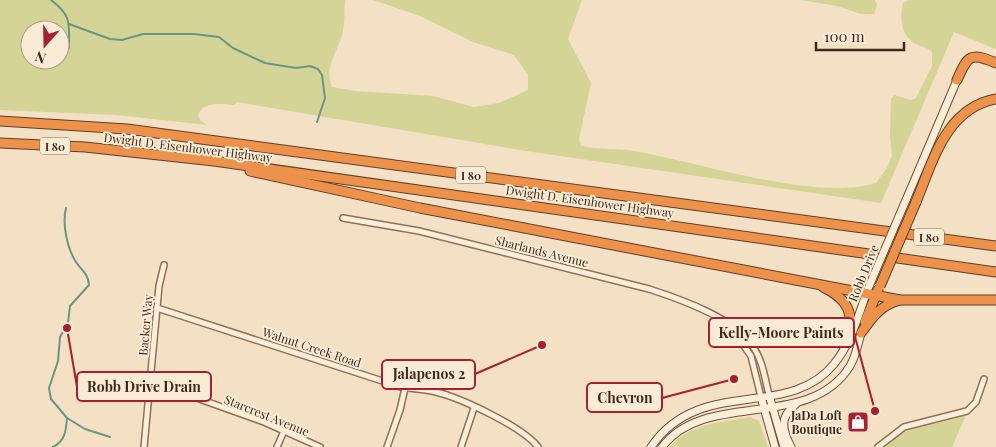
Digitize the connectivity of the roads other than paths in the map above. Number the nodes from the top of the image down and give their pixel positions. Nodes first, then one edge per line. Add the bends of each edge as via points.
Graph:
1 (996, 63) edge
2 (957, 80) joint
3 (996, 99) edge
4 (0, 120) edge
5 (0, 143) edge
6 (214, 160) junction
7 (343, 218) dead end
8 (862, 228) junction
9 (996, 240) edge
10 (996, 246) edge
11 (164, 265) dead end
12 (996, 272) edge
13 (806, 281) junction
14 (873, 289) junction
15 (900, 300) junction
16 (996, 300) edge
17 (157, 308) junction
18 (729, 325) junction
19 (862, 334) junction
20 (848, 343) junction
21 (984, 379) dead end
22 (150, 385) junction
23 (404, 388) junction
24 (769, 395) junction
25 (760, 397) junction
26 (798, 402) junction
27 (772, 407) junction
28 (474, 408) junction
29 (763, 408) junction
30 (284, 431) junction
31 (144, 447) edge
32 (277, 447) edge
33 (320, 447) edge
34 (387, 447) edge
35 (461, 447) edge
36 (538, 447) edge
37 (651, 447) edge
38 (662, 447) edge
39 (775, 447) edge
40 (784, 447) edge
41 (791, 447) edge
42 (878, 447) edge

1 - 2 highway via 982,57 971,57
2 - 14 main road, Robb Drive, bridge via 906,200
3 - 14 highway, bridge via 974,106 950,126
4 - 8 highway, Dwight D. Eisenhower Highway / I 80 via 127,129
5 - 6 highway, Dwight D. Eisenhower Highway / I 80 via 85,147
6 - 12 highway, Dwight D. Eisenhower Highway / I 80
6 - 13 highway via 262,174 420,208
7 - 18 street, Sharlands Avenue via 419,231 649,290 690,303
8 - 9 highway via 881,225
8 - 10 highway, Dwight D. Eisenhower Highway / I 80
11 - 17 street, Backer Way
13 - 14 highway
13 - 20 highway via 835,293 847,306 851,323
14 - 15 highway
14 - 19 highway
14 - 20 main road, Robb Drive
15 - 16 highway
15 - 19 highway via 876,312
17 - 22 street, Backer Way
17 - 23 street, Walnut Creek Road
18 - 24 street, Sharlands Avenue via 742,331 754,348
18 - 25 street, Sharlands Avenue via 751,356
19 - 26 main road via 844,375 830,387
20 - 24 main road, Robb Drive via 833,365 814,381
21 - 42 street via 976,402 967,411 904,427
22 - 30 street, Starcrest Avenue via 166,387
22 - 31 street, Backer Way
23 - 28 street, Walnut Creek Road via 435,392
23 - 34 street
24 - 25 main road, Robb Drive
24 - 27 main road, Sharlands Avenue
25 - 29 main road, Sharlands Avenue
25 - 37 main road, Robb Drive via 691,411 666,427
26 - 27 main road
26 - 41 main road via 783,419 784,432
27 - 29 main road
27 - 40 main road, Sharlands Avenue
28 - 35 street
28 - 36 street, Walnut Creek Road via 512,425 529,436
29 - 38 main road via 695,422 676,433
29 - 39 main road, Sharlands Avenue
30 - 32 street
30 - 33 street, Starcrest Avenue

